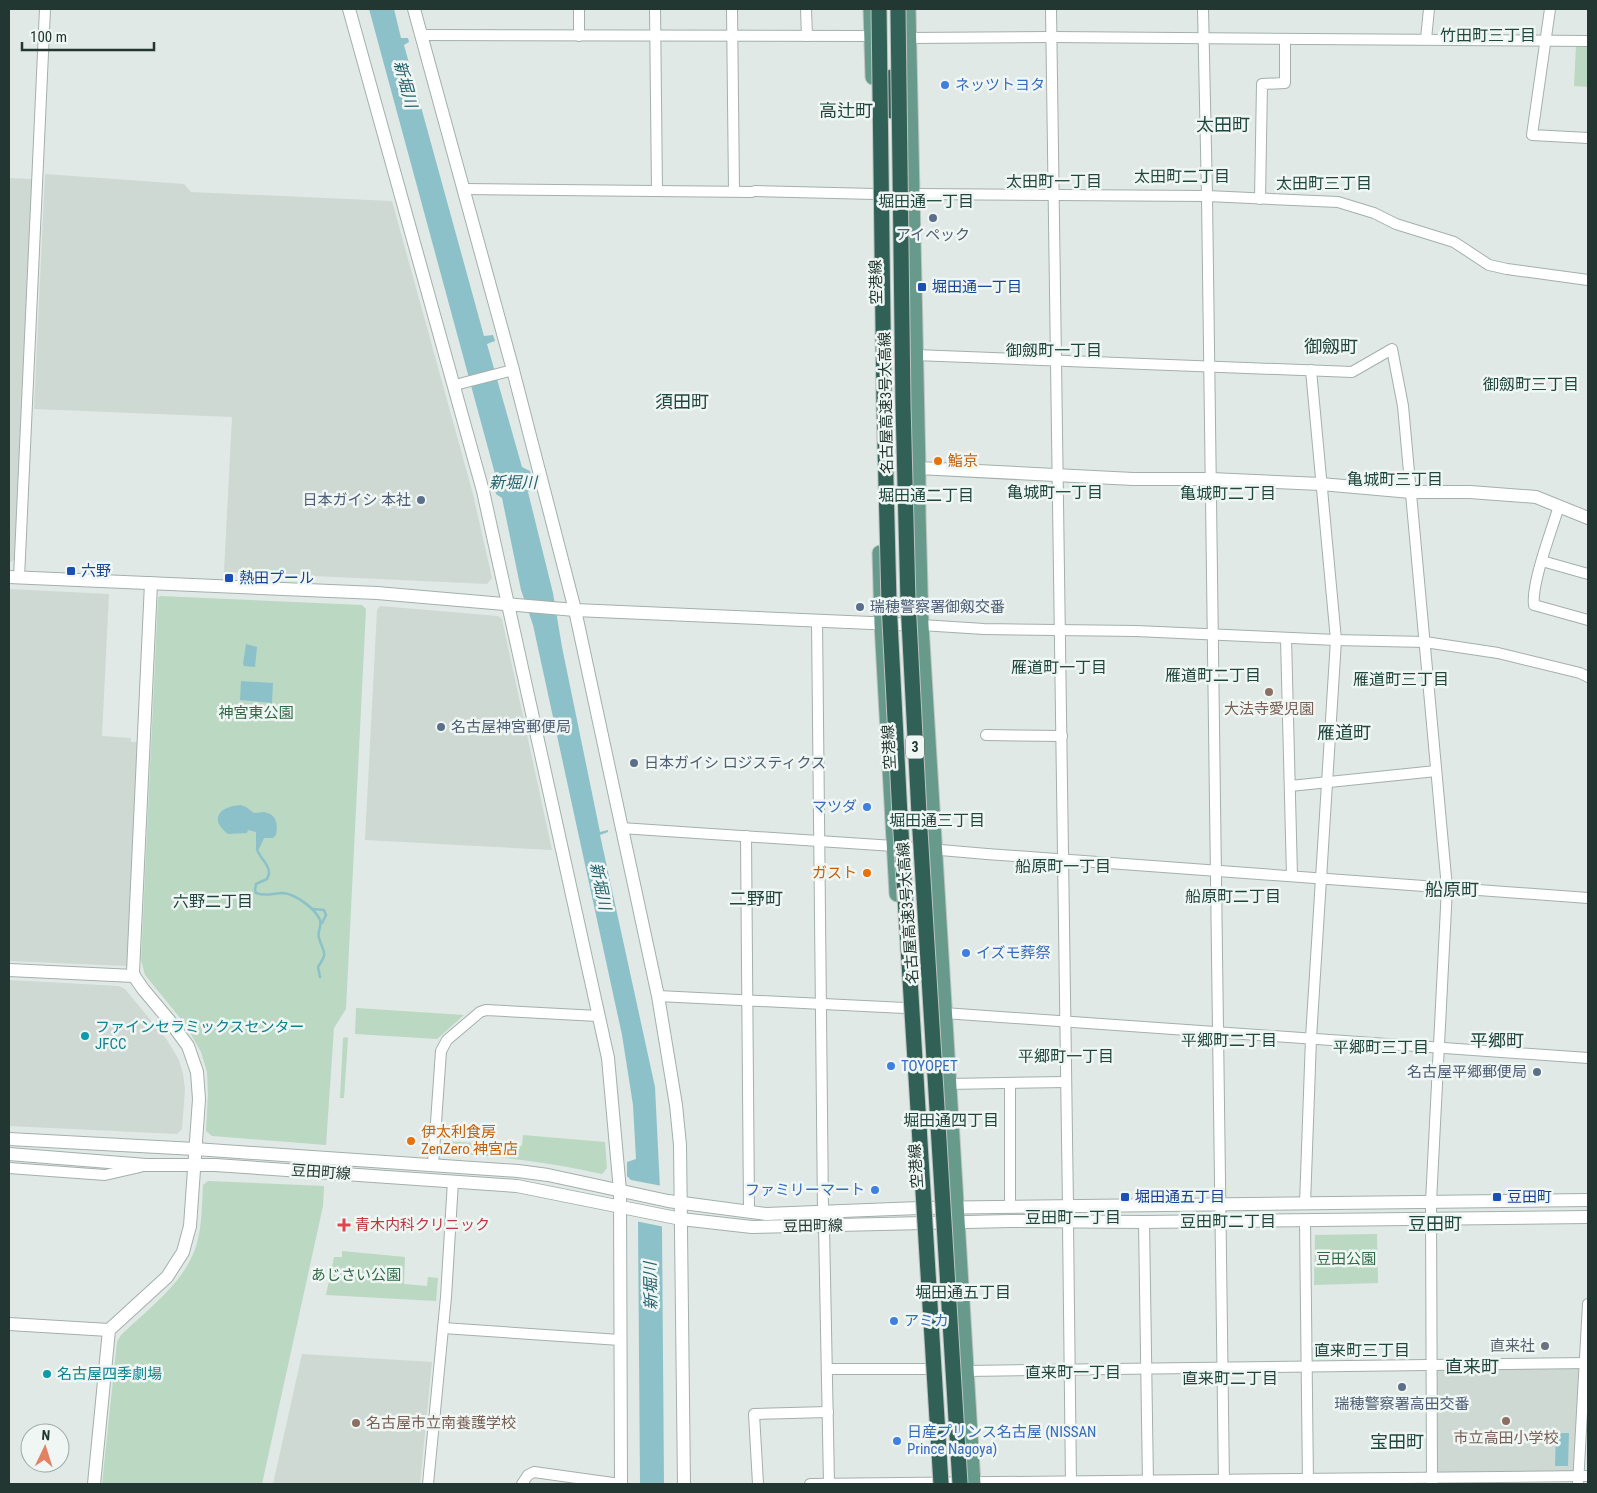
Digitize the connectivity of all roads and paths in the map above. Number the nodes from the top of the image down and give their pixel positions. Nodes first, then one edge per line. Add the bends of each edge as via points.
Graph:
1 (45, 9) edge
2 (349, 9) edge
3 (414, 9) edge
4 (579, 9) edge
5 (655, 9) edge
6 (732, 9) edge
7 (806, 9) edge
8 (871, 9) edge
9 (880, 9) edge
10 (899, 9) edge
11 (908, 9) edge
12 (1051, 9) edge
13 (1203, 9) edge
14 (1429, 9) edge
15 (1550, 9) edge
16 (421, 36) junction
17 (579, 36) junction
18 (656, 36) junction
19 (732, 36) junction
20 (806, 36) junction
21 (872, 36) junction
22 (1052, 37) junction
23 (908, 38) junction
24 (1204, 39) junction
25 (1285, 39) junction
26 (1426, 39) junction
27 (1544, 40) junction
28 (1588, 41) edge
29 (1588, 138) edge
30 (464, 189) junction
31 (657, 190) junction
32 (734, 191) junction
33 (876, 194) junction
34 (912, 194) junction
35 (1054, 196) junction
36 (1207, 196) junction
37 (1260, 199) junction
38 (1588, 280) edge
39 (915, 355) junction
40 (1056, 362) junction
41 (1209, 366) junction
42 (1311, 370) junction
43 (509, 371) junction
44 (459, 384) junction
45 (918, 468) junction
46 (1057, 475) junction
47 (1211, 479) junction
48 (1322, 484) junction
49 (1411, 492) junction
50 (1559, 506) junction
51 (1588, 518) edge
52 (1542, 561) junction
53 (1588, 574) edge
54 (14, 578) edge
55 (151, 583) junction
56 (513, 605) junction
57 (570, 610) junction
58 (817, 620) junction
59 (1588, 620) edge
60 (882, 624) junction
61 (921, 625) junction
62 (1060, 631) junction
63 (1212, 635) junction
64 (1286, 638) junction
65 (1336, 640) junction
66 (1425, 642) junction
67 (1588, 677) edge
68 (986, 735) dead end
69 (1062, 736) junction
70 (1436, 771) junction
71 (1327, 782) junction
72 (1290, 786) junction
73 (919, 814) junction
74 (621, 828) junction
75 (746, 836) junction
76 (820, 841) junction
77 (894, 846) junction
78 (934, 850) junction
79 (1064, 860) junction
80 (1216, 871) junction
81 (1292, 876) junction
82 (1321, 878) junction
83 (1447, 888) junction
84 (1588, 898) edge
85 (9, 970) edge
86 (134, 976) junction
87 (910, 982) junction
88 (658, 996) junction
89 (748, 1000) junction
90 (822, 1005) junction
91 (905, 1008) junction
92 (944, 1013) junction
93 (598, 1016) junction
94 (1066, 1021) junction
95 (1217, 1032) junction
96 (1311, 1038) junction
97 (1439, 1047) junction
98 (1588, 1058) edge
99 (1066, 1082) junction
100 (948, 1084) junction
101 (1010, 1084) junction
102 (9, 1139) edge
103 (195, 1149) junction
104 (9, 1154) edge
105 (146, 1165) junction
106 (433, 1165) junction
107 (194, 1166) junction
108 (9, 1168) edge
109 (453, 1181) junction
110 (626, 1192) junction
111 (1588, 1200) edge
112 (1431, 1202) junction
113 (681, 1204) junction
114 (1305, 1204) junction
115 (1220, 1205) junction
116 (1068, 1206) junction
117 (626, 1207) junction
118 (1010, 1207) junction
119 (919, 1208) junction
120 (749, 1212) junction
121 (823, 1212) junction
122 (958, 1215) junction
123 (1588, 1217) edge
124 (681, 1219) junction
125 (1431, 1219) junction
126 (1220, 1221) junction
127 (1305, 1221) junction
128 (1068, 1222) junction
129 (1144, 1222) junction
130 (920, 1224) junction
131 (824, 1226) junction
132 (1588, 1304) edge
133 (9, 1324) edge
134 (443, 1328) junction
135 (109, 1330) junction
136 (620, 1340) junction
137 (1587, 1363) edge
138 (1432, 1365) junction
139 (1307, 1367) junction
140 (1222, 1368) junction
141 (827, 1369) junction
142 (927, 1369) junction
143 (1146, 1369) junction
144 (1070, 1370) junction
145 (967, 1371) junction
146 (828, 1412) junction
147 (1582, 1478) edge
148 (1432, 1481) edge
149 (1224, 1482) edge
150 (1308, 1482) edge
151 (829, 1483) edge
152 (1071, 1483) edge
153 (1148, 1483) edge
154 (94, 1484) edge
155 (428, 1484) edge
156 (522, 1484) edge
157 (621, 1484) edge
158 (684, 1484) edge
159 (758, 1484) edge
160 (810, 1484) edge
161 (877, 1484) edge
162 (937, 1484) edge
163 (951, 1484) edge
164 (969, 1484) edge

1 - 54 street
2 - 44 street
3 - 16 street
4 - 17 street
5 - 18 street
6 - 19 street
7 - 20 street
8 - 21 main road, 空港線
9 - 87 highway, 名古屋高速3号大高線 / 3, bridge via 889,592
10 - 73 highway, 名古屋高速3号大高線 / 3, bridge via 904,477
10 - 73 highway, bridge via 892,54 898,520 907,735
11 - 23 main road
12 - 22 street
13 - 24 street
14 - 26 street
15 - 27 street
16 - 17 street
16 - 30 street
17 - 18 street
18 - 19 street
18 - 31 street
19 - 20 street
19 - 32 street
20 - 21 street
21 - 33 main road, 空港線
22 - 23 street
22 - 24 street
22 - 35 street
23 - 34 main road
24 - 25 street
24 - 36 street
25 - 26 street
25 - 37 street via 1285,83 1262,84
26 - 27 street
27 - 28 street
27 - 29 street via 1532,135
30 - 31 street
30 - 43 street
31 - 32 street
32 - 33 street
33 - 60 main road, 空港線
34 - 35 street
34 - 39 main road
35 - 36 street
35 - 40 street
36 - 37 street
36 - 41 street
37 - 38 street via 1338,202 1454,242 1489,265
39 - 40 street
39 - 45 main road
40 - 41 street
40 - 46 street
41 - 42 street
41 - 47 street
42 - 48 street
42 - 49 street via 1352,372 1392,349 1403,406
43 - 44 street
43 - 57 street
44 - 56 street
45 - 46 street
45 - 61 main road
46 - 47 street
46 - 62 street
47 - 48 street
47 - 63 street
48 - 49 street
48 - 65 street
49 - 50 street via 1536,496
49 - 66 street
50 - 51 street
50 - 52 street
52 - 53 street
52 - 59 street via 1534,605
54 - 55 street
55 - 56 street via 377,593
55 - 86 street
56 - 57 street
56 - 93 street
57 - 58 street
57 - 74 street
58 - 60 street
58 - 76 street
60 - 61 street
60 - 77 main road, 空港線
61 - 62 street
61 - 78 main road
62 - 63 street
62 - 69 street
63 - 64 street
63 - 80 street
64 - 65 street
64 - 72 street
65 - 66 street
65 - 71 street
66 - 67 street via 1498,653
66 - 70 street
68 - 69 street
69 - 79 street
70 - 71 street
70 - 83 street
71 - 72 street
71 - 82 street
72 - 81 street
73 - 164 highway, 名古屋高速3号大高線 / 3, bridge
74 - 75 street
74 - 88 street
75 - 76 street
75 - 89 street
76 - 77 street
76 - 90 street
77 - 78 street
77 - 91 main road, 空港線
78 - 79 street
78 - 92 main road
79 - 80 street
79 - 94 street
80 - 81 street
80 - 95 street
81 - 82 street
82 - 83 street
82 - 96 street
83 - 84 street
83 - 97 street
85 - 86 street
86 - 103 street via 188,1046 197,1072 199,1099
87 - 162 highway, 名古屋高速3号大高線 / 3, bridge
87 - 163 highway, bridge via 919,1014
88 - 89 street
88 - 113 street via 676,1106
89 - 90 street
89 - 120 street
90 - 91 street
90 - 121 street
91 - 119 main road, 空港線
92 - 94 street
92 - 100 main road
93 - 106 street via 486,1010 447,1040 441,1051
93 - 110 street via 608,1058
94 - 95 street
94 - 99 street
95 - 96 street
95 - 115 street
96 - 97 street
96 - 114 street
97 - 98 street
97 - 112 street
99 - 101 street
99 - 116 street
100 - 101 street
100 - 122 main road
101 - 118 street
102 - 103 street, 豆田町線
103 - 106 street, 豆田町線
103 - 107 street
104 - 105 street, 豆田町線
105 - 107 street, 豆田町線
105 - 108 street via 100,1175
106 - 110 street, 豆田町線 via 548,1175
107 - 109 street, 豆田町線
107 - 135 street via 190,1226 183,1252 167,1277
109 - 117 street, 豆田町線 via 517,1186
109 - 134 street
110 - 113 street, 豆田町線
110 - 117 street
111 - 112 street
112 - 114 street
112 - 125 street
113 - 120 street, 豆田町線
113 - 124 street
114 - 115 street
115 - 116 street
115 - 126 street
116 - 118 street
117 - 124 street, 豆田町線
117 - 136 street
118 - 122 street
119 - 121 street, 豆田町線
119 - 122 street, 豆田町線
119 - 130 main road, 空港線
120 - 121 street, 豆田町線
122 - 128 street via 1010,1221
122 - 130 street, 豆田町線
122 - 145 main road
123 - 125 street
124 - 131 street, 豆田町線 via 752,1227
124 - 158 street
125 - 127 street
125 - 138 street
126 - 127 street
126 - 129 street
126 - 140 street
127 - 139 street
128 - 129 street
128 - 144 street
129 - 143 street
130 - 131 street, 豆田町線
130 - 142 main road, 空港線
131 - 141 street
132 - 137 street
133 - 135 street
134 - 136 street
134 - 155 street
135 - 154 street
136 - 157 street
137 - 138 street
137 - 147 street
138 - 139 street
138 - 148 street
139 - 140 street
139 - 150 street
140 - 143 street
140 - 149 street
141 - 142 street
141 - 146 street
142 - 162 main road, 空港線
143 - 144 street
143 - 153 street
144 - 145 street
144 - 152 street
145 - 164 main road
146 - 151 street
146 - 159 street via 754,1414
147 - 148 street
148 - 150 street
149 - 150 street
149 - 153 street
151 - 160 street
151 - 161 street
152 - 153 street
152 - 164 street
156 - 157 street via 534,1472
161 - 162 street
162 - 164 street

